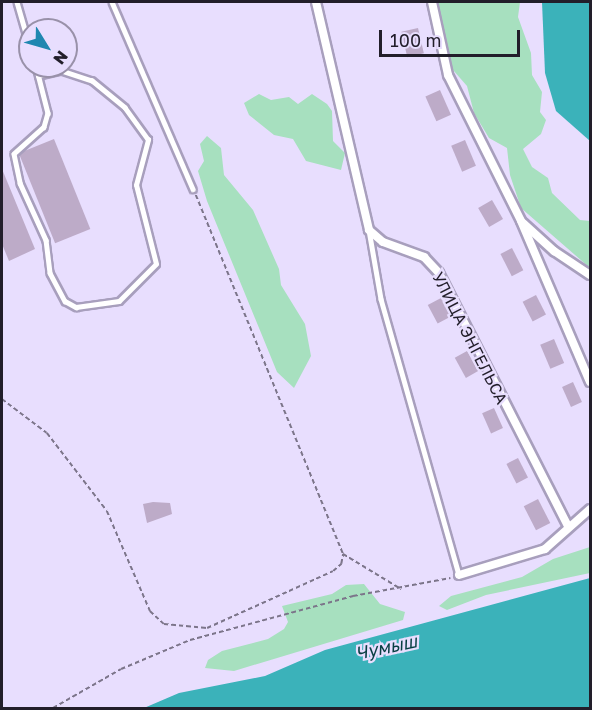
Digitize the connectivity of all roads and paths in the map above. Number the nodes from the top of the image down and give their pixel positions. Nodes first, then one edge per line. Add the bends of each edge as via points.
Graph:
1 (17, 2) edge
2 (112, 2) edge
3 (316, 2) edge
4 (432, 2) edge
5 (22, 18) edge
6 (39, 76) joint
7 (193, 189) joint
8 (521, 221) junction
9 (369, 230) junction
10 (591, 275) edge
11 (591, 382) edge
12 (2, 399) edge
13 (591, 509) edge
14 (568, 526) junction
15 (343, 554) junction
16 (459, 575) junction
17 (401, 589) junction
18 (53, 708) edge

1 - 5 lane
2 - 7 lane
3 - 9 street
4 - 8 street via 448,75
6 - 6 lane via 48,113 44,126 14,154 20,183 46,240 50,273 65,301 76,307 119,301 156,264 136,184 148,140 125,108 92,81 62,71
7 - 15 path
8 - 10 street via 554,251
8 - 11 street
9 - 14 street, УЛИЦА ЭНГЕЛЬСА via 383,242 424,258 439,273
9 - 16 lane via 381,299
12 - 15 path via 47,433 107,511 150,611 164,624 207,628 333,571 341,564
13 - 14 street
14 - 16 street via 545,549
15 - 17 path
16 - 17 path
17 - 18 path via 353,596 156,651

